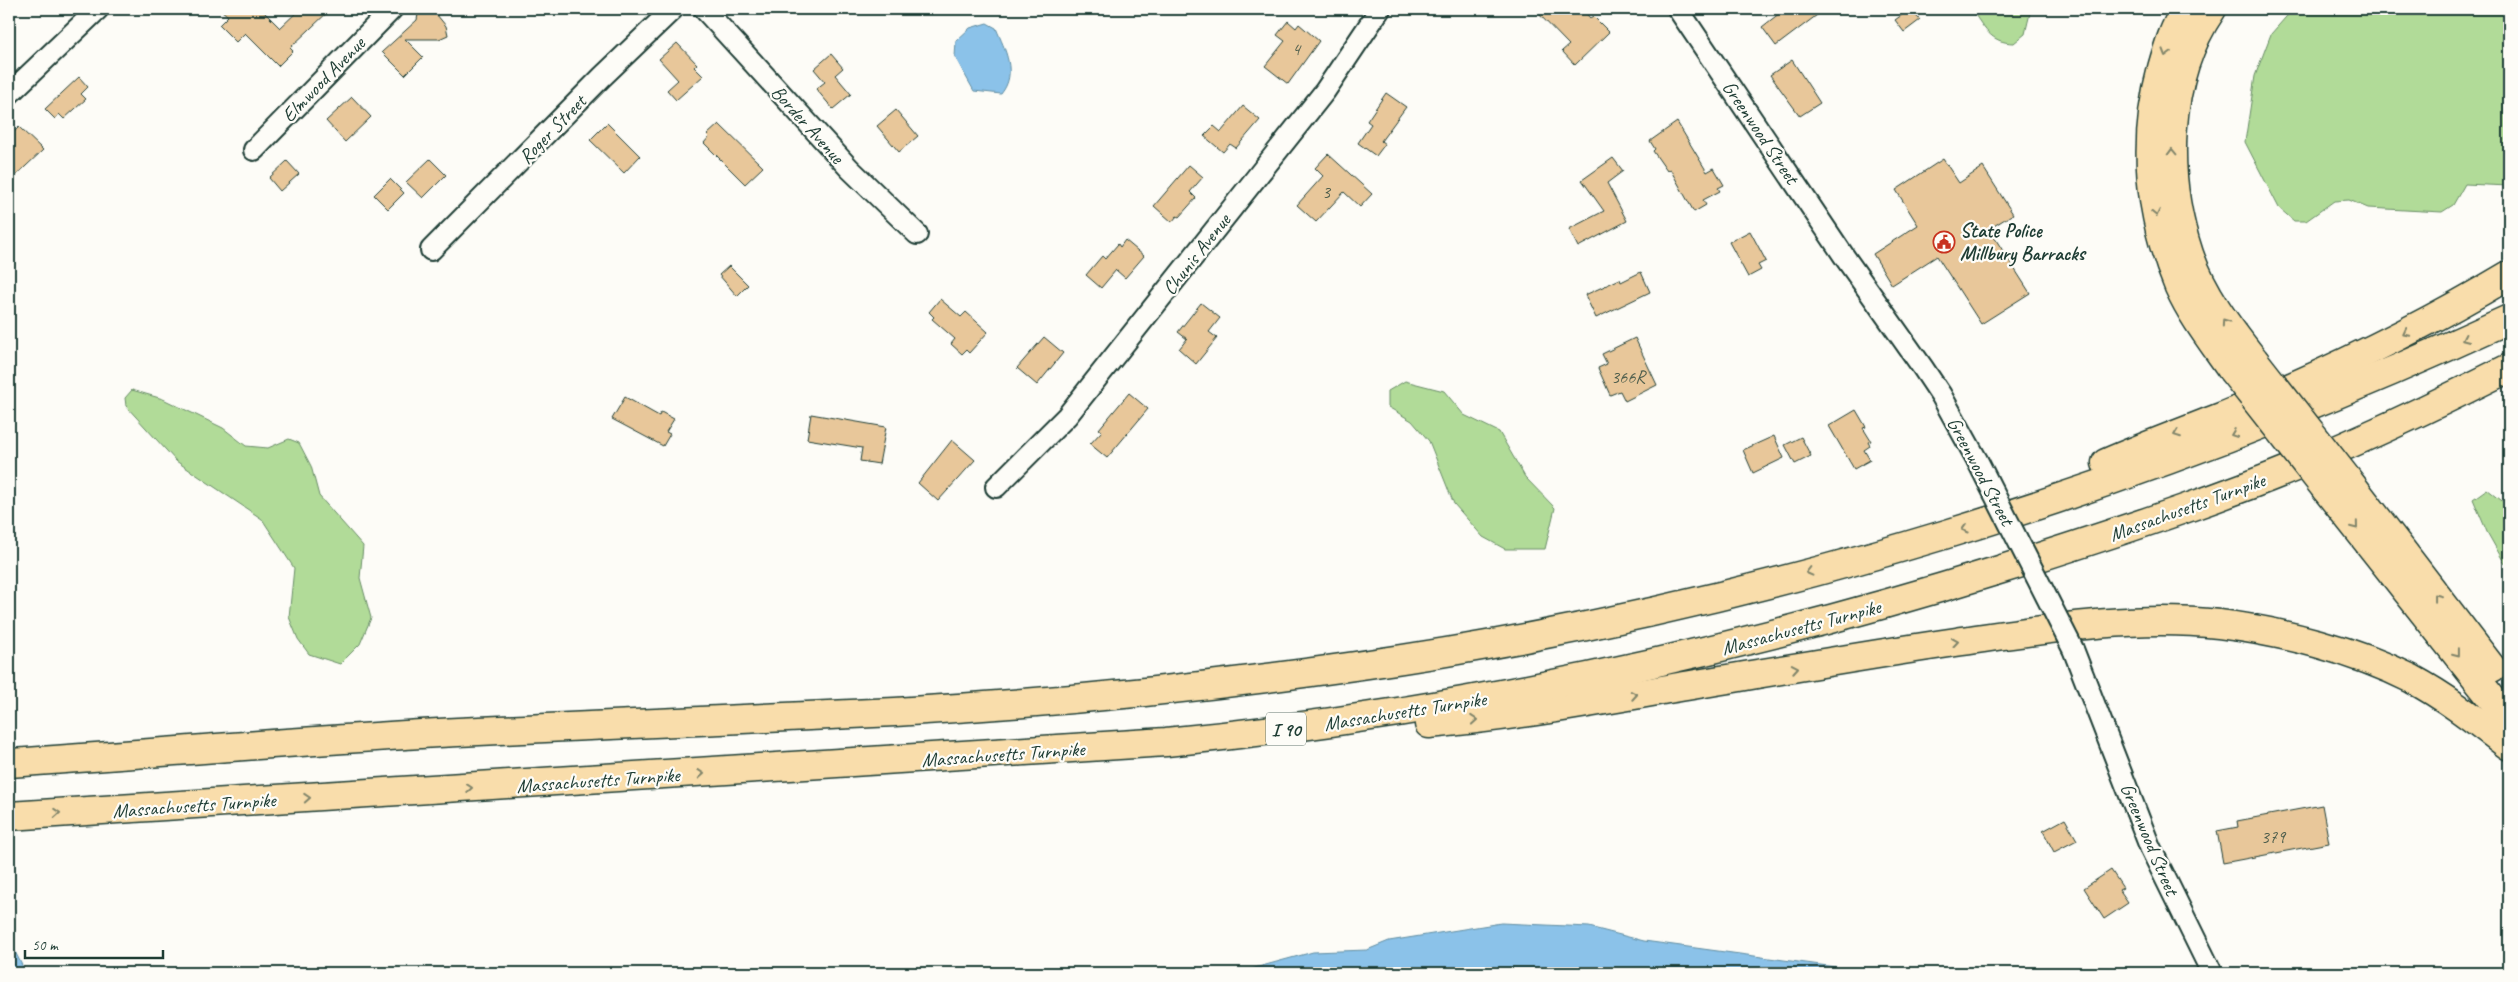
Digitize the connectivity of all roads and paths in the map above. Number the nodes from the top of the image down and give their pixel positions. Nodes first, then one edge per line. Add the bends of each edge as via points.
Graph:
1 (98, 9) edge
2 (392, 9) edge
3 (673, 9) edge
4 (704, 9) edge
5 (1380, 9) edge
6 (1678, 9) edge
7 (2186, 9) edge
8 (2212, 9) edge
9 (9, 94) edge
10 (254, 150) dead end
11 (917, 234) dead end
12 (431, 250) dead end
13 (2509, 275) edge
14 (2509, 318) edge
15 (2243, 365) junction
16 (2509, 368) edge
17 (2337, 484) junction
18 (996, 487) dead end
19 (2021, 511) junction
20 (2509, 691) edge
21 (2509, 716) edge
22 (1268, 732) junction
23 (2509, 746) edge
24 (9, 763) edge
25 (9, 816) edge
26 (2212, 973) edge

1 - 9 street
2 - 10 street, Elmwood Avenue
3 - 12 street, Roger Street
4 - 11 street, Border Avenue via 849,168
5 - 18 street, Chunis Avenue via 1325,91 1067,416
6 - 26 street, Greenwood Street, bridge via 1942,395 2073,649 2150,847
7 -> 15 highway via 2168,46 2155,92 2150,171 2155,212 2180,289
15 -> 8 highway via 2190,255 2179,218 2176,193 2172,130 2179,87 2188,57
13 -> 19 highway via 2407,333 2292,386 2098,467
14 -> 19 highway via 2282,416
15 - 17 highway, bridge
16 - 22 highway, Massachusetts Turnpike / I 90 via 2362,439 2218,497 2082,544 1853,614 1608,674 1428,708
20 -> 17 highway
17 -> 21 highway via 2497,705
19 -> 24 highway via 1811,572 1559,631 1362,666 1228,683 898,712 452,732
22 -> 23 highway via 1499,718 1862,656 2084,626 2157,622 2218,624 2292,638 2350,654 2413,680
25 -> 22 highway, Massachusetts Turnpike / I 90 via 1061,751

